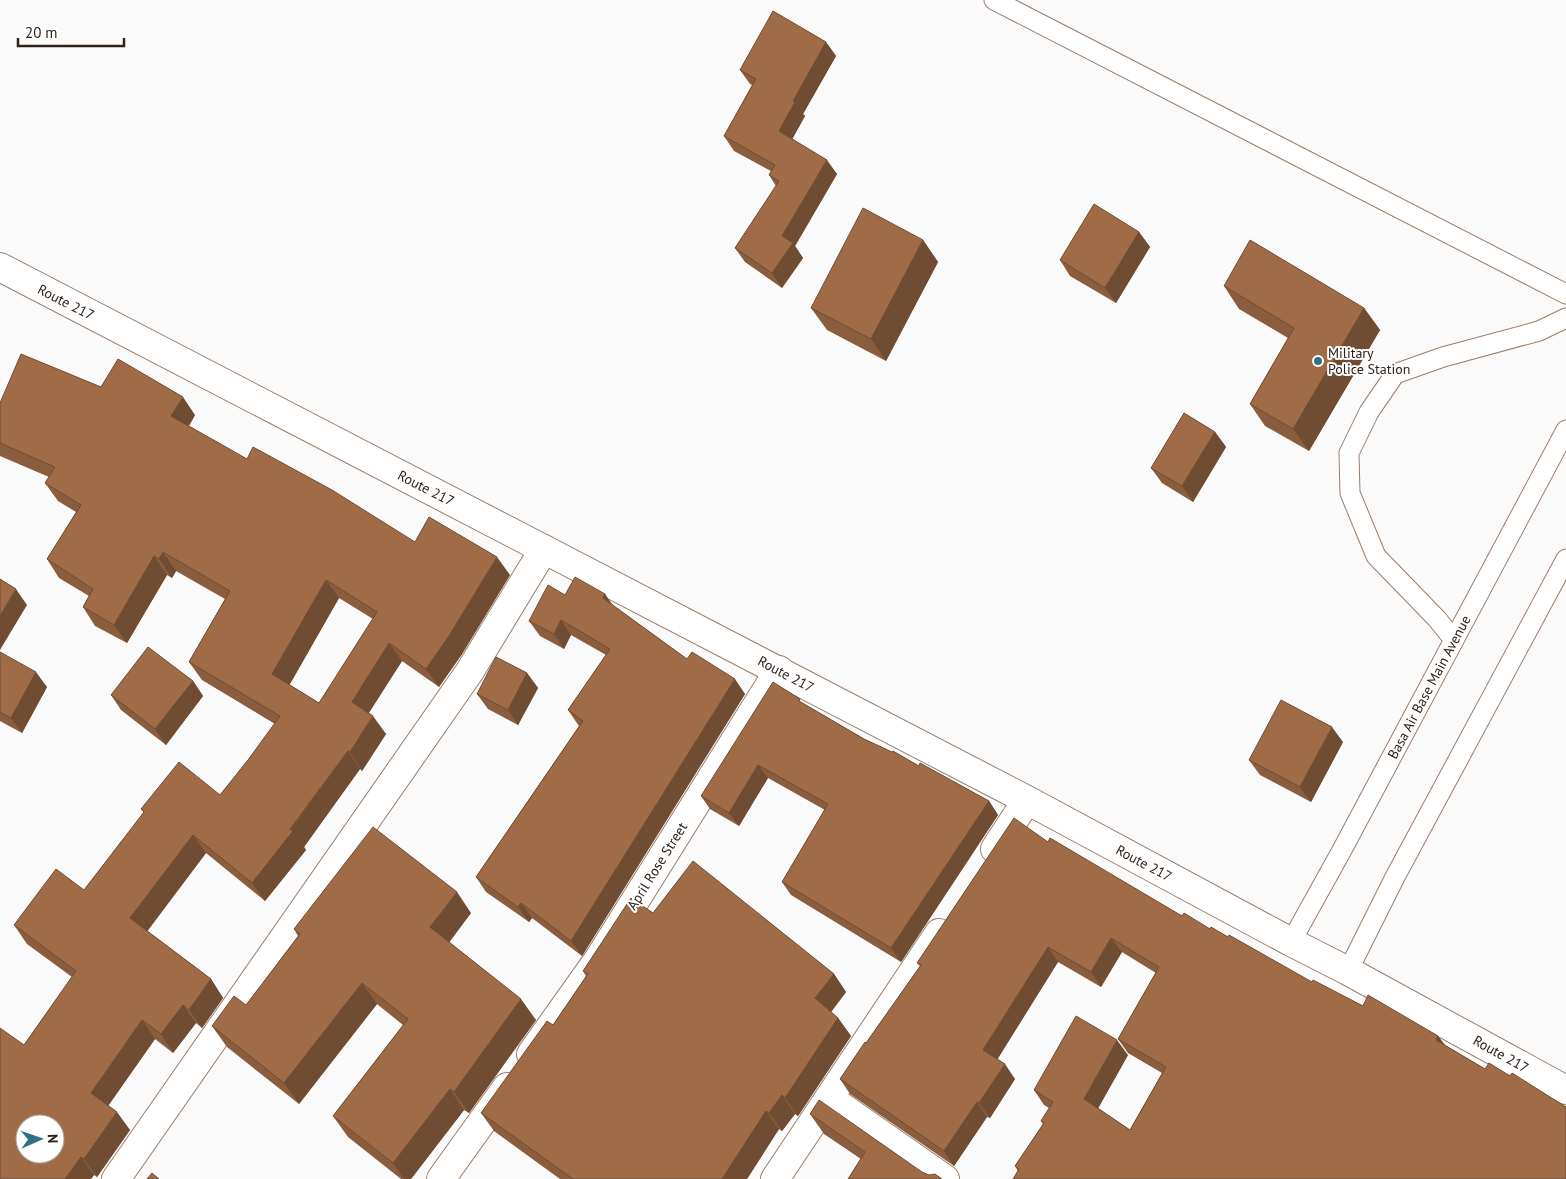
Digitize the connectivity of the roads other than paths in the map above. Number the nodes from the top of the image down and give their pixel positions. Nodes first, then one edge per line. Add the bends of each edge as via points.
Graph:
1 (994, 0) edge
2 (0, 268) edge
3 (1566, 294) edge
4 (1566, 318) edge
5 (1566, 430) edge
6 (544, 549) junction
7 (1566, 559) edge
8 (1454, 640) junction
9 (778, 670) junction
10 (1027, 800) junction
11 (983, 866) edge
12 (950, 916) edge
13 (1291, 942) junction
14 (1348, 971) junction
15 (1566, 1090) edge
16 (830, 1098) junction
17 (116, 1179) edge
18 (441, 1179) edge
19 (775, 1179) edge
20 (945, 1179) edge

1 - 3 lane
2 - 6 street, Route 217
4 - 8 lane via 1539,331 1443,357 1395,374 1368,412 1349,453 1350,493 1376,556
5 - 8 lane, Basa Air Base Main Avenue
6 - 9 street, Route 217
6 - 17 street via 470,671
7 - 14 lane
8 - 13 lane, Basa Air Base Main Avenue
9 - 10 street, Route 217
9 - 18 street, April Rose Street via 600,957
10 - 11 street
10 - 13 street, Route 217
12 - 16 street
13 - 14 street, Route 217
14 - 15 street, Route 217
16 - 19 street
16 - 20 street

